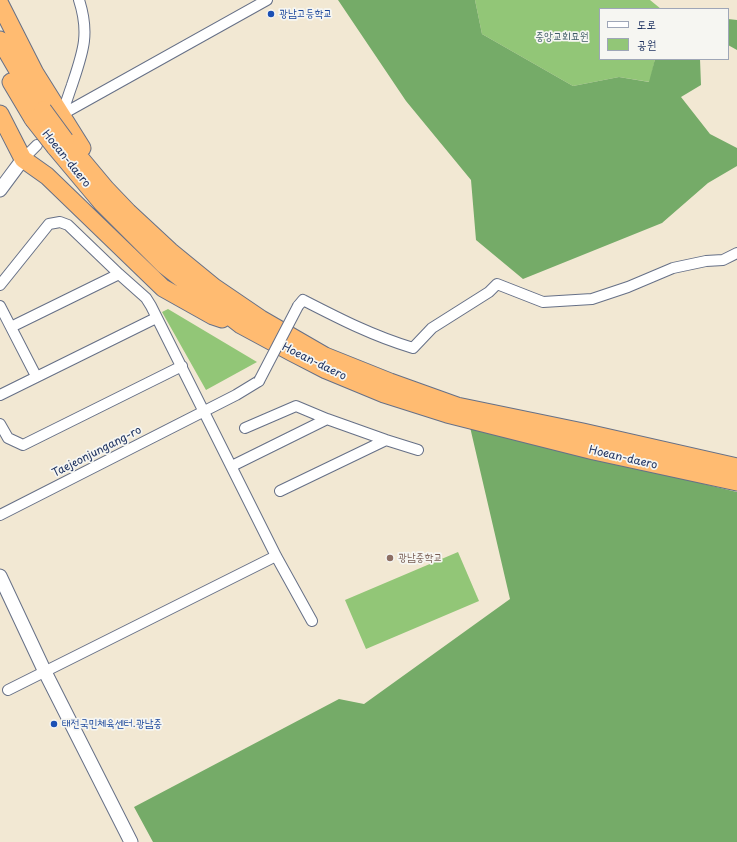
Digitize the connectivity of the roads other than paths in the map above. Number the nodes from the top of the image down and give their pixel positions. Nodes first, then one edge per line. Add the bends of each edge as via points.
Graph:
1 (79, 0) edge
2 (267, 0) edge
3 (0, 4) edge
4 (0, 40) edge
5 (0, 64) edge
6 (0, 114) edge
7 (38, 114) junction
8 (59, 119) junction
9 (60, 143) junction
10 (37, 144) dead end
11 (23, 159) junction
12 (0, 190) edge
13 (737, 253) edge
14 (119, 274) junction
15 (0, 285) edge
16 (0, 306) edge
17 (156, 318) junction
18 (261, 319) junction
19 (242, 325) junction
20 (11, 327) junction
21 (182, 366) junction
22 (36, 376) junction
23 (0, 395) edge
24 (205, 411) junction
25 (327, 419) junction
26 (0, 424) edge
27 (245, 428) dead end
28 (386, 440) junction
29 (418, 450) dead end
30 (713, 461) junction
31 (737, 462) edge
32 (232, 466) junction
33 (737, 467) edge
34 (737, 482) edge
35 (280, 491) dead end
36 (0, 514) edge
37 (276, 556) junction
38 (0, 576) edge
39 (312, 621) dead end
40 (46, 672) junction
41 (8, 690) dead end
42 (131, 842) edge

1 - 8 street via 84,16 83,52
2 - 8 street
3 - 8 highway
4 - 7 highway
5 - 7 highway
6 - 11 highway
7 - 9 highway, bridge
8 - 18 highway via 154,227 224,284
9 - 18 highway, Hoean-daero via 170,251 214,287
9 - 19 highway, Hoean-daero via 102,203 164,265
10 - 11 street
11 - 12 street
11 - 19 highway via 46,176 163,288 213,316
13 - 24 street, Taejeonjungang-ro, bridge via 722,260 672,268 592,299 543,302 497,284 489,292 432,328 413,348 352,326 302,300 259,381
14 - 15 street via 68,225 60,222 49,224
14 - 17 street via 146,298
14 - 20 street
16 - 20 street
17 - 21 street
17 - 22 street
18 - 30 highway, Hoean-daero via 325,356 457,406
19 - 34 highway, Hoean-daero via 326,370 384,394 440,412 587,450
20 - 22 street
21 - 24 street
21 - 26 street via 23,445 8,438
22 - 23 street
24 - 32 street
24 - 36 street, Taejeonjungang-ro
25 - 27 street via 296,406
25 - 28 street
25 - 32 street
28 - 29 street
28 - 35 street
30 - 31 highway
30 - 33 highway, Hoean-daero
32 - 37 street
37 - 39 street
37 - 40 street
38 - 40 street
40 - 41 street
40 - 42 street

